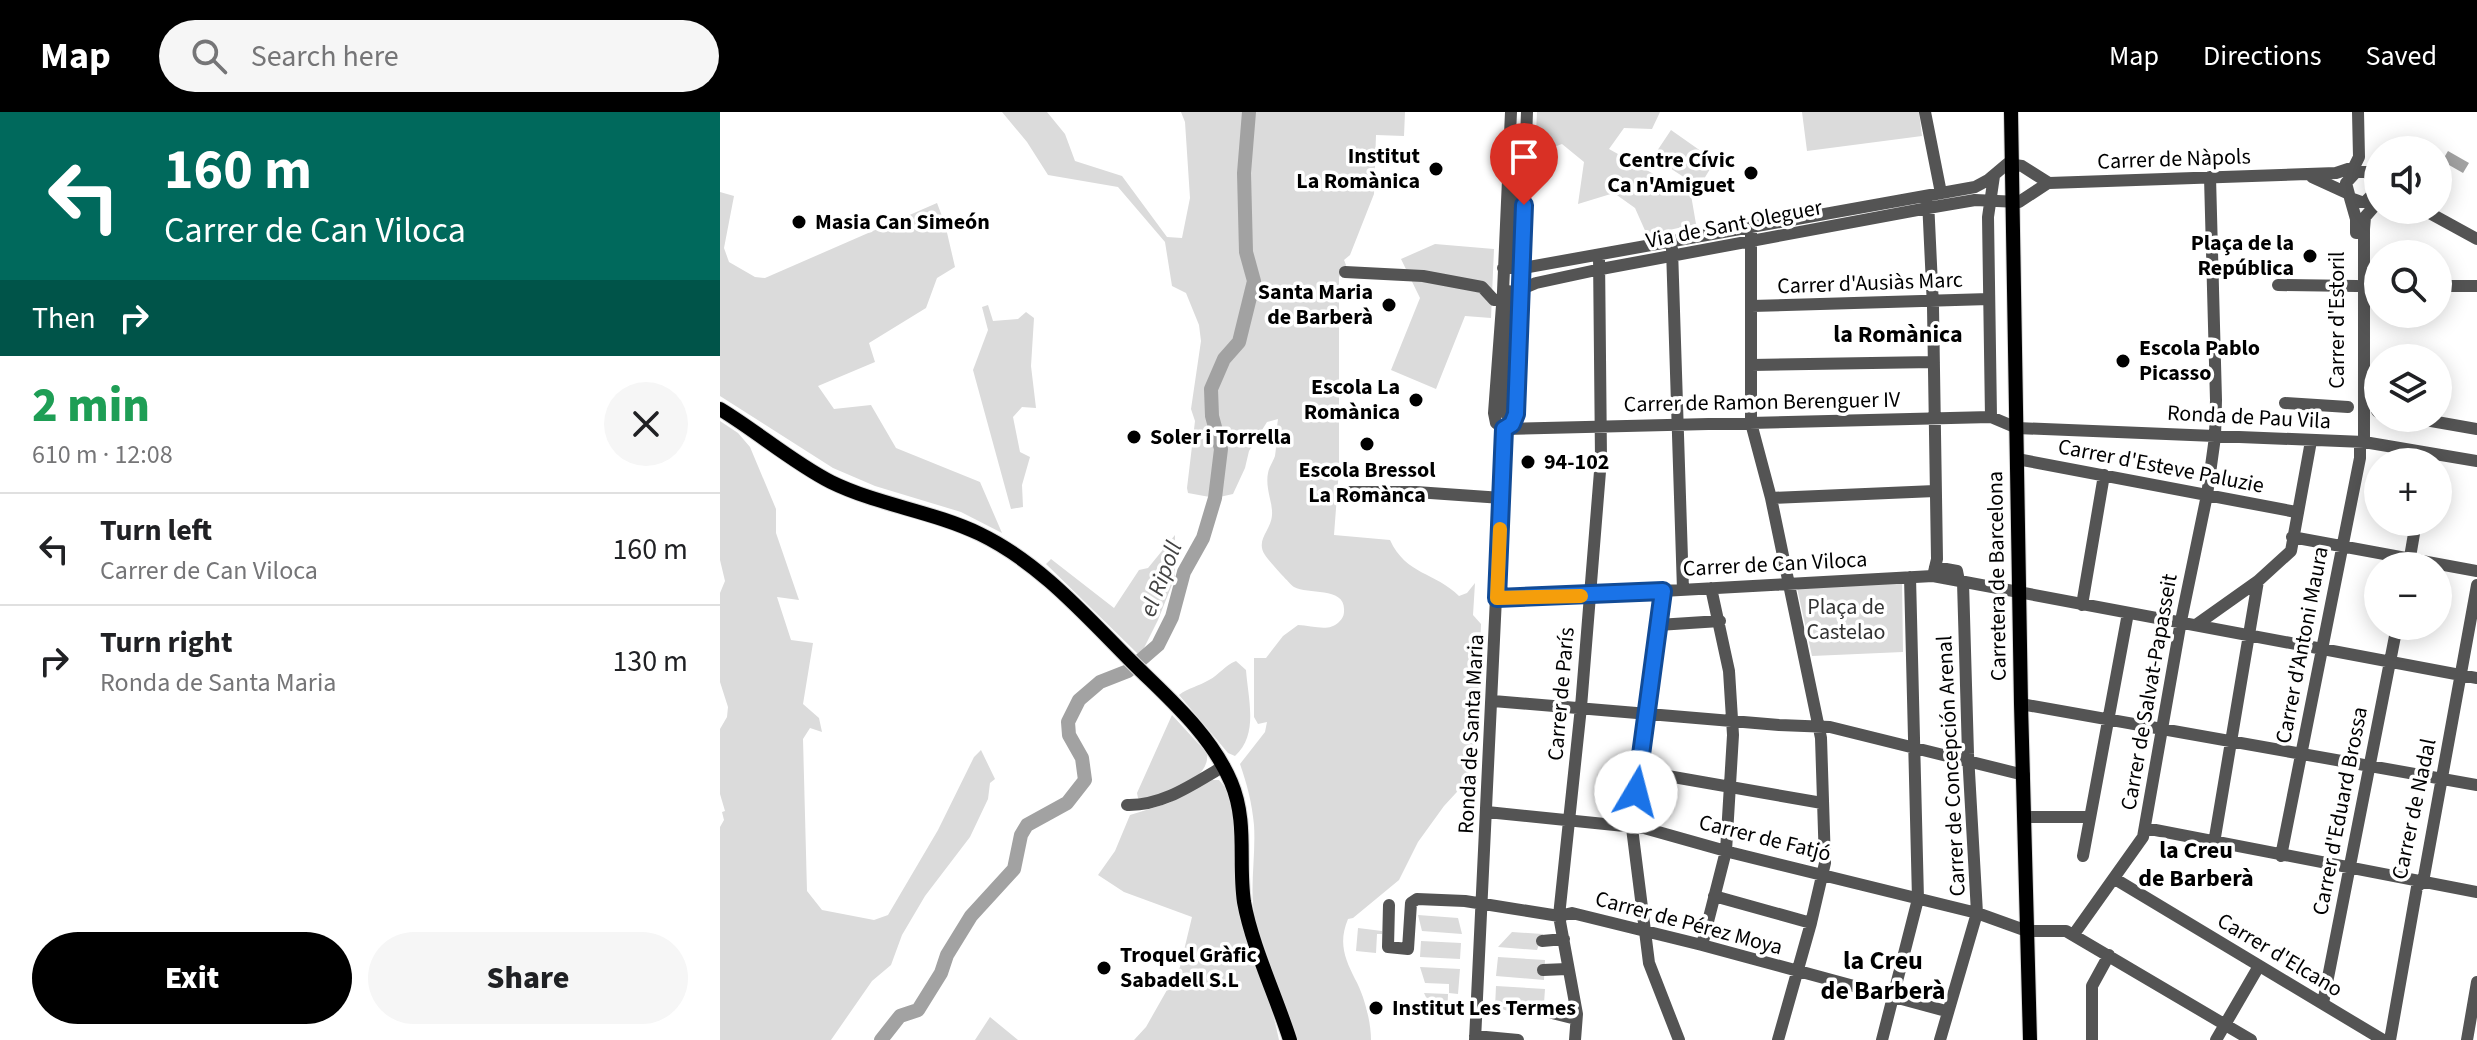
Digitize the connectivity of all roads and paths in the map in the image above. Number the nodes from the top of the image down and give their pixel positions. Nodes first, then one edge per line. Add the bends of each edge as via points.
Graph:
1 (1511, 112) edge
2 (1518, 112) edge
3 (1527, 112) edge
4 (1925, 112) edge
5 (2011, 112) edge
6 (2358, 112) edge
7 (2020, 167) junction
8 (2351, 172) junction
9 (2364, 173) edge
10 (2301, 174) junction
11 (2210, 177) junction
12 (2048, 183) junction
13 (2349, 195) junction
14 (1995, 196) junction
15 (2364, 199) edge
16 (1931, 200) junction
17 (2364, 224) edge
18 (2450, 224) edge
19 (1751, 234) junction
20 (2477, 239) edge
21 (1672, 250) junction
22 (1600, 262) junction
23 (1513, 267) junction
24 (1345, 272) dead end
25 (1536, 274) dead end
26 (2278, 285) dead end
27 (2360, 286) junction
28 (2364, 286) edge
29 (2452, 286) edge
30 (2477, 286) edge
31 (1508, 293) junction
32 (1989, 299) junction
33 (1932, 301) junction
34 (1751, 306) junction
35 (1934, 362) junction
36 (1751, 365) junction
37 (2285, 403) dead end
38 (2348, 407) dead end
39 (720, 409) edge
40 (1504, 413) dead end
41 (1991, 417) junction
42 (1935, 419) junction
43 (1678, 423) junction
44 (1751, 423) junction
45 (1602, 425) junction
46 (2452, 425) edge
47 (2017, 428) junction
48 (1504, 429) junction
49 (2477, 429) edge
50 (2215, 437) junction
51 (2311, 441) junction
52 (2360, 442) junction
53 (2386, 448) edge
54 (2017, 459) junction
55 (2452, 459) edge
56 (2477, 461) edge
57 (2104, 475) junction
58 (1935, 491) junction
59 (1346, 492) dead end
60 (2207, 495) junction
61 (1502, 498) junction
62 (1771, 498) junction
63 (2296, 512) junction
64 (2292, 537) junction
65 (2342, 547) junction
66 (2365, 552) edge
67 (2452, 568) edge
68 (2477, 571) edge
69 (1934, 572) junction
70 (1910, 577) junction
71 (1961, 581) junction
72 (2258, 581) junction
73 (1787, 583) junction
74 (2477, 585) edge
75 (1711, 588) junction
76 (1683, 590) junction
77 (1663, 591) junction
78 (2020, 593) junction
79 (1590, 595) junction
80 (1497, 598) junction
81 (2082, 605) junction
82 (2128, 613) junction
83 (1720, 621) junction
84 (2181, 621) junction
85 (1658, 625) junction
86 (2196, 625) junction
87 (2250, 636) junction
88 (2394, 640) edge
89 (2322, 649) junction
90 (2389, 662) junction
91 (2461, 675) junction
92 (2477, 678) edge
93 (1493, 701) junction
94 (2021, 704) junction
95 (1581, 707) junction
96 (1647, 712) junction
97 (2108, 719) junction
98 (1731, 720) junction
99 (1818, 726) junction
100 (2163, 728) junction
101 (2233, 741) junction
102 (1916, 746) junction
103 (2301, 754) junction
104 (1968, 761) junction
105 (1224, 766) junction
106 (2370, 767) junction
107 (1639, 771) junction
108 (2024, 775) junction
109 (2441, 779) junction
110 (2477, 785) edge
111 (1730, 787) junction
112 (1822, 803) junction
113 (1127, 805) dead end
114 (1487, 812) junction
115 (2025, 817) junction
116 (2089, 817) junction
117 (1569, 819) junction
118 (1632, 828) junction
119 (2145, 828) junction
120 (2214, 843) junction
121 (1726, 851) junction
122 (2083, 856) dead end
123 (2281, 856) junction
124 (2350, 869) junction
125 (1823, 873) junction
126 (2115, 879) junction
127 (2423, 882) junction
128 (2477, 892) edge
129 (1714, 896) junction
130 (1918, 899) junction
131 (1389, 905) dead end
132 (1483, 905) junction
133 (1977, 913) junction
134 (1559, 916) junction
135 (1811, 923) junction
136 (1645, 930) junction
137 (2027, 931) junction
138 (2074, 934) junction
139 (1564, 939) junction
140 (1542, 941) dead end
141 (1702, 945) junction
142 (2109, 955) junction
143 (2259, 966) junction
144 (1567, 969) junction
145 (1543, 970) dead end
146 (1796, 972) junction
147 (2477, 982) edge
148 (1894, 998) junction
149 (2323, 1003) junction
150 (1946, 1011) junction
151 (1552, 1013) dead end
152 (1576, 1019) junction
153 (2225, 1024) junction
154 (1475, 1038) edge
155 (1290, 1040) edge
156 (1518, 1040) edge
157 (1575, 1040) edge
158 (1679, 1040) edge
159 (1778, 1040) edge
160 (1882, 1040) edge
161 (1940, 1040) edge
162 (2030, 1040) edge
163 (2092, 1040) edge
164 (2216, 1040) edge
165 (2251, 1040) edge
166 (2382, 1040) edge
167 (2390, 1040) edge
168 (2467, 1040) edge

1 - 23 street, Ronda de Santa Maria
2 - 23 street, Ronda de Santa Maria
3 - 23 street, Ronda de Santa Maria
4 - 16 street
5 - 7 main road, Carretera de Barcelona
6 - 8 street, Carrer d'Estoril via 2359,157
7 - 12 street
7 - 14 main road, Carretera de Barcelona
7 - 14 street, Via de Sant Oleguer via 2003,166 1994,176
8 - 9 street, Carrer de Nàpols
8 - 10 street, Carrer de Nàpols
8 - 13 street, Carrer d'Estoril
10 - 11 street, Carrer de Nàpols
10 - 13 street, Carrer de Nàpols
11 - 12 street, Carrer de Nàpols
11 - 50 street, Carrer de Salvat-Papasseit
12 - 14 street
13 - 15 street, Carrer de Nàpols
13 - 27 street, Carrer d'Estoril via 2356,219
14 - 16 street, Via de Sant Oleguer
14 - 16 street, Via de Sant Oleguer
14 - 32 street via 1988,217
14 - 47 main road, Carretera de Barcelona
16 - 19 street, Via de Sant Oleguer
16 - 33 street
17 - 27 street, Carrer d'Estoril
18 - 20 street
19 - 21 street, Via de Sant Oleguer
19 - 34 street
21 - 22 street, Via de Sant Oleguer
21 - 43 street
22 - 23 street, Via de Sant Oleguer
22 - 25 street, Via de Sant Oleguer
22 - 31 street, Via de Sant Oleguer
22 - 45 street, Carrer de París
23 - 31 street, Ronda de Santa Maria
23 - 31 street, Ronda de Santa Maria
24 - 31 street via 1423,276
26 - 27 street
27 - 28 street
27 - 52 street, Carrer d'Estoril
29 - 30 street
31 - 40 street
31 - 48 street, Ronda de Santa Maria via 1494,413
31 - 48 street, Ronda de Santa Maria via 1516,414
32 - 33 street, Carrer d'Ausiàs Marc
32 - 41 street
33 - 34 street, Carrer d'Ausiàs Marc
33 - 35 street
34 - 36 street
35 - 36 street
35 - 42 street
36 - 44 street
37 - 38 street
39 - 105 main road via 833,483 992,540 1044,576 1196,727
41 - 42 street, Carrer de Ramon Berenguer IV
41 - 47 street, Carrer de Ramon Berenguer IV
42 - 44 street, Carrer de Ramon Berenguer IV
42 - 58 street
43 - 44 street, Carrer de Ramon Berenguer IV
43 - 45 street, Carrer de Ramon Berenguer IV
43 - 76 street
44 - 62 street
45 - 48 street, Carrer de Ramon Berenguer IV
45 - 79 street, Carrer de París
46 - 49 street
47 - 50 street, Ronda de Pau Vila
47 - 54 main road, Carretera de Barcelona
48 - 61 street, Ronda de Santa Maria
50 - 51 street, Ronda de Pau Vila
50 - 60 street, Carrer de Salvat-Papasseit
51 - 52 street, Ronda de Pau Vila
51 - 63 street
52 - 53 street, Ronda de Pau Vila
52 - 65 street, Carrer d'Antoni Maura
54 - 57 street, Carrer d'Esteve Paluzie
54 - 78 main road, Carretera de Barcelona
55 - 56 street, Ronda de Pau Vila
57 - 60 street, Carrer d'Esteve Paluzie
57 - 81 street
58 - 62 street
58 - 69 street
59 - 61 street
60 - 63 street, Carrer d'Esteve Paluzie
60 - 84 street, Carrer de Salvat-Papasseit
61 - 80 street, Ronda de Santa Maria
62 - 73 street
63 - 64 street
64 - 65 street
64 - 72 street via 2288,555
65 - 66 street
65 - 89 street, Carrer d'Antoni Maura
67 - 68 street
69 - 70 street, Carrer de Can Viloca
69 - 71 street, Carrer de Can Viloca
70 - 73 street, Carrer de Can Viloca
70 - 102 street
71 - 78 street, Carrer de Can Viloca
71 - 104 street, Carrer de Concepción Arenal
72 - 86 street
72 - 87 street
73 - 75 street, Carrer de Can Viloca
73 - 99 street
74 - 91 street, Carrer de Nadal
75 - 76 street, Carrer de Can Viloca
75 - 83 street
76 - 77 street, Carrer de Can Viloca
77 - 79 street, Carrer de Can Viloca
77 - 85 street
78 - 81 street, Carrer de Can Viloca
78 - 94 main road, Carretera de Barcelona
79 - 80 street, Carrer de Can Viloca
79 - 95 street, Carrer de París
80 - 93 street, Ronda de Santa Maria
81 - 82 street, Carrer de Can Viloca
82 - 84 street, Carrer de Can Viloca
82 - 97 street
83 - 85 street
83 - 98 street
84 - 86 street, Carrer de Can Viloca
84 - 100 street, Carrer de Salvat-Papasseit
85 - 96 street
86 - 87 street, Carrer de Can Viloca
87 - 89 street, Carrer de Can Viloca
87 - 101 street
88 - 90 street, Carrer d'Eduard Brossa
89 - 90 street, Carrer de Can Viloca
89 - 103 street, Carrer d'Antoni Maura
90 - 91 street, Carrer de Can Viloca
90 - 106 street, Carrer d'Eduard Brossa
91 - 92 street, Carrer de Can Viloca
91 - 109 street, Carrer de Nadal
93 - 95 street
93 - 114 street, Ronda de Santa Maria
94 - 97 street
94 - 108 main road, Carretera de Barcelona
95 - 96 street
95 - 117 street, Carrer de París
96 - 98 street
96 - 107 street
97 - 100 street
97 - 116 street
98 - 99 street
98 - 111 street
99 - 102 street
99 - 112 street
100 - 101 street
100 - 119 street, Carrer de Salvat-Papasseit
101 - 103 street
101 - 120 street
102 - 104 street
102 - 130 street
103 - 106 street
103 - 123 street, Carrer d'Antoni Maura
104 - 108 street
104 - 133 street, Carrer de Concepción Arenal
105 - 113 street via 1168,797
105 - 155 main road via 1241,815 1245,904
106 - 109 street
106 - 124 street, Carrer d'Eduard Brossa
107 - 111 street
107 - 118 street
108 - 115 main road, Carretera de Barcelona
109 - 110 street
109 - 127 street, Carrer de Nadal
111 - 112 street
111 - 121 street
112 - 125 street
114 - 117 street, Carrer de Fatjó
114 - 132 street, Ronda de Santa Maria
115 - 116 street
115 - 137 main road, Carretera de Barcelona
116 - 122 street
117 - 118 street, Carrer de Fatjó
117 - 134 street, Carrer de París
118 - 121 street, Carrer de Fatjó
118 - 136 street
119 - 120 street
119 - 126 street, Carrer de Salvat-Papasseit
120 - 123 street
121 - 125 street, Carrer de Fatjó
121 - 129 street
123 - 124 street
124 - 127 street
124 - 149 street, Carrer d'Eduard Brossa
125 - 130 street, Carrer de Fatjó
125 - 135 street
126 - 138 street, Carrer de Salvat-Papasseit
126 - 143 street, Carrer d'Elcano
127 - 128 street
127 - 167 street, Carrer de Nadal via 2417,887
129 - 135 street
129 - 141 street
130 - 133 street, Carrer de Fatjó
130 - 148 street
131 - 132 street, Carrer de Pérez Moya via 1388,947 1408,949 1411,903 1417,899
132 - 134 street, Carrer de Pérez Moya
132 - 154 street, Ronda de Santa Maria
133 - 137 street, Carrer de Fatjó
133 - 150 street, Carrer de Concepción Arenal
134 - 136 street, Carrer de Pérez Moya via 1572,913
134 - 139 street, Carrer de París
135 - 146 street
136 - 141 street, Carrer de Pérez Moya
136 - 158 street via 1649,963
137 - 138 street, Carrer de Fatjó
137 - 162 main road, Carretera de Barcelona
138 - 142 street
139 - 140 street
139 - 144 street, Carrer de París
141 - 146 street, Carrer de Pérez Moya
142 - 153 street
142 - 163 street via 2092,986
143 - 149 street, Carrer d'Elcano
143 - 153 street
144 - 145 street
144 - 152 street, Carrer de París
146 - 148 street, Carrer de Pérez Moya
146 - 159 street
147 - 168 street
148 - 150 street, Carrer de Pérez Moya
148 - 160 street
149 - 166 street, Carrer d'Elcano
150 - 161 street, Carrer de Concepción Arenal
151 - 152 street
152 - 157 street, Carrer de París
153 - 164 street
153 - 165 street
154 - 156 street

